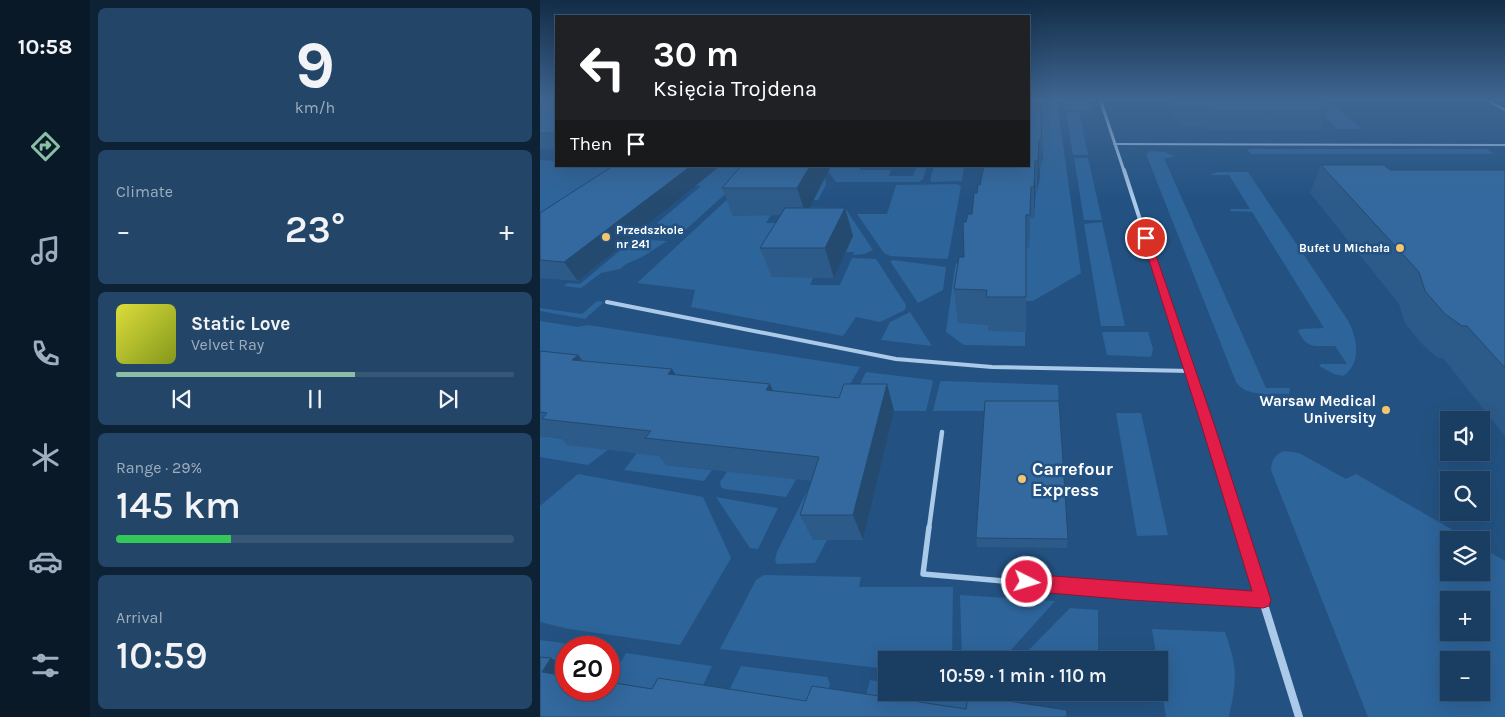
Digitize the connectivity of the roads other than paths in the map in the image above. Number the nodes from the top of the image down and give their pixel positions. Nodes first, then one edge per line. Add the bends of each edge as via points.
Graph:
1 (1110, 132) edge
2 (1114, 144) junction
3 (1505, 145) edge
4 (607, 302) dead end
5 (1190, 371) junction
6 (942, 432) dead end
7 (1263, 600) junction
8 (1299, 717) edge

1 - 2 street
2 - 3 lane
2 - 5 street
4 - 5 lane via 896,359 992,367
5 - 7 street
6 - 7 lane via 923,574
7 - 8 street

